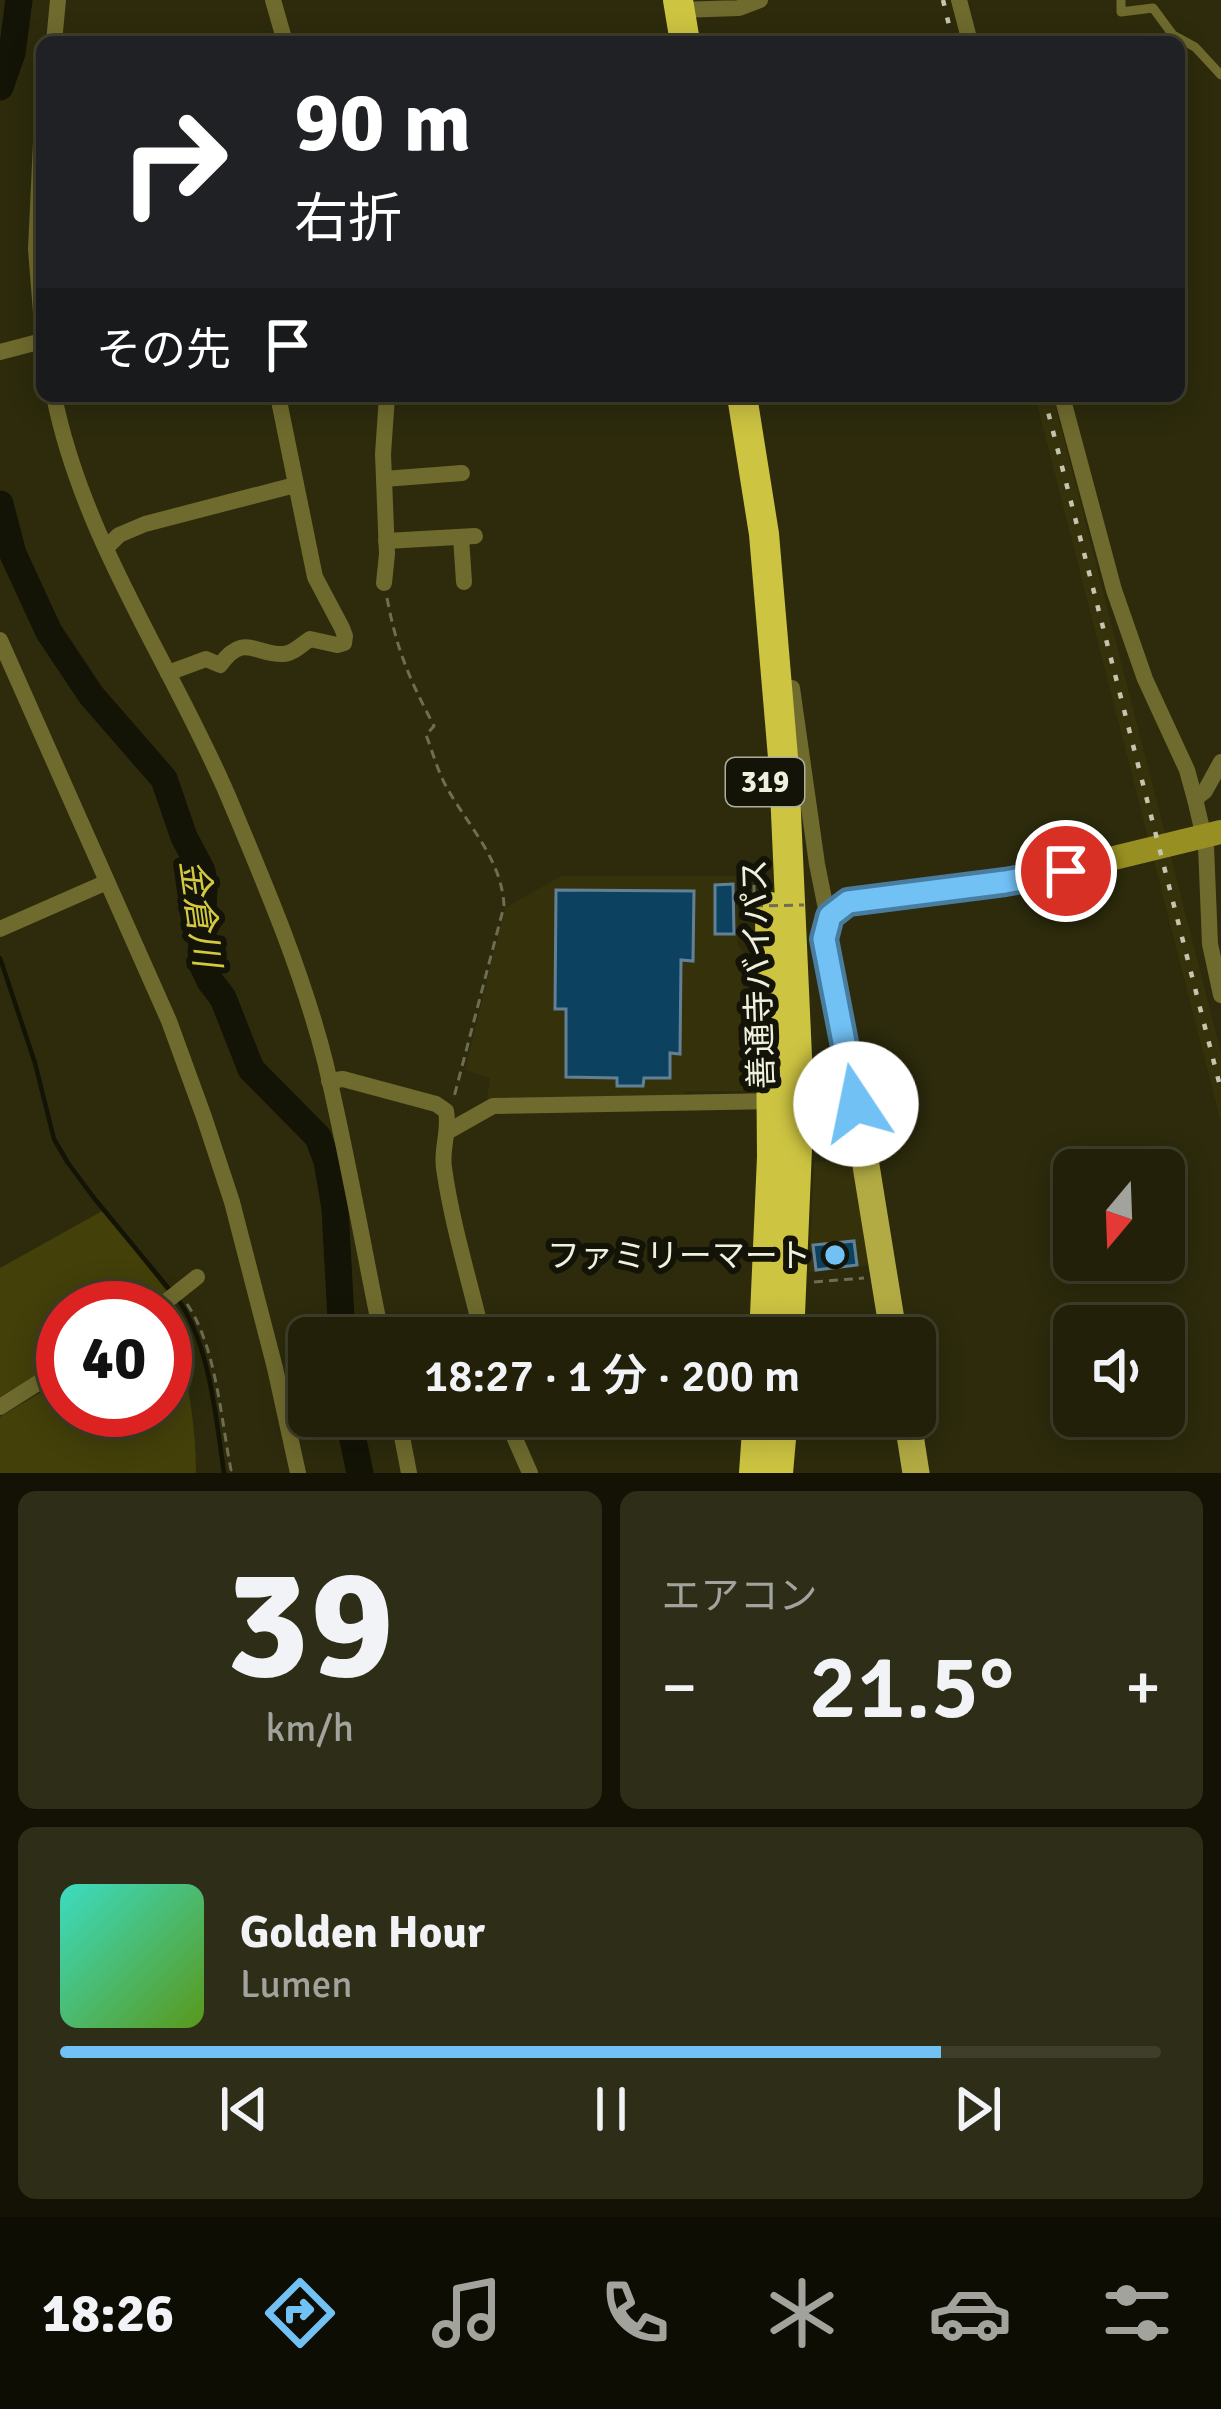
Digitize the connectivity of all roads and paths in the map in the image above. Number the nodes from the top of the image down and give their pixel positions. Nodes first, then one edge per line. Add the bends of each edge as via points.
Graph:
1 (58, 0) edge
2 (273, 0) edge
3 (760, 0) edge
4 (959, 0) edge
5 (1120, 0) edge
6 (679, 5) edge
7 (55, 36) edge
8 (283, 36) edge
9 (684, 36) edge
10 (968, 36) edge
11 (1175, 36) edge
12 (1185, 42) edge
13 (1221, 75) edge
14 (36, 343) edge
15 (0, 352) edge
16 (55, 402) edge
17 (279, 402) edge
18 (386, 402) edge
19 (743, 402) edge
20 (1064, 402) edge
21 (462, 473) dead end
22 (384, 479) junction
23 (295, 485) junction
24 (386, 541) junction
25 (106, 548) junction
26 (464, 582) dead end
27 (385, 583) joint
28 (0, 640) edge
29 (168, 673) junction
30 (792, 688) dead end
31 (1221, 762) edge
32 (1196, 799) junction
33 (1213, 835) edge
34 (754, 868) dead end
35 (754, 880) dead end
36 (107, 882) junction
37 (803, 904) dead end
38 (754, 907) dead end
39 (830, 916) junction
40 (0, 929) edge
41 (1221, 995) edge
42 (329, 1081) junction
43 (785, 1101) junction
44 (856, 1104) junction
45 (448, 1127) junction
46 (884, 1275) junction
47 (197, 1277) dead end
48 (192, 1281) edge
49 (804, 1283) dead end
50 (192, 1313) edge
51 (378, 1317) edge
52 (478, 1317) edge
53 (765, 1317) edge
54 (788, 1317) edge
55 (891, 1317) edge
56 (36, 1384) edge
57 (0, 1407) edge
58 (402, 1437) edge
59 (515, 1437) edge
60 (757, 1437) edge
61 (781, 1437) edge
62 (910, 1437) edge
63 (228, 1472) edge
64 (298, 1473) edge
65 (410, 1473) edge
66 (530, 1473) edge
67 (754, 1473) edge
68 (778, 1473) edge
69 (916, 1473) edge

1 - 7 street
2 - 8 street
3 - 6 street via 739,8
4 - 10 street
5 - 11 lane via 1121,12 1153,8
6 - 9 highway
12 - 13 lane
14 - 15 street
16 - 25 street
17 - 23 street
18 - 22 street
19 - 43 highway, 善通寺バイパス / 319 via 784,769
20 - 32 street via 1114,590
21 - 22 street
22 - 24 street
23 - 25 street via 145,524
23 - 29 street via 315,578 344,643 310,640 283,654 250,646 220,665 206,659
24 - 26 street via 468,536
24 - 27 street
25 - 29 street
27 - 45 path via 405,672 434,726 426,735 445,784 503,887
28 - 36 street
29 - 42 street via 285,939
30 - 39 street
31 - 32 street
32 - 33 street
33 - 39 street via 1036,877 848,902
33 - 41 street via 1210,944
34 - 35 path
36 - 40 street
36 - 64 street via 169,1021 232,1202
37 - 38 path, bridge
39 - 44 street via 824,939
42 - 45 street via 436,1104
42 - 51 street
43 - 44 main road
43 - 45 street via 493,1106
43 - 53 highway, 善通寺バイパス / 319 via 772,1157
43 - 54 highway, 善通寺バイパス / 319
44 - 46 main road
45 - 52 street via 442,1160
46 - 49 path
46 - 55 main road
47 - 48 street
50 - 63 path
56 - 57 street
58 - 65 street
59 - 66 street
60 - 67 highway
61 - 68 highway
62 - 69 main road

